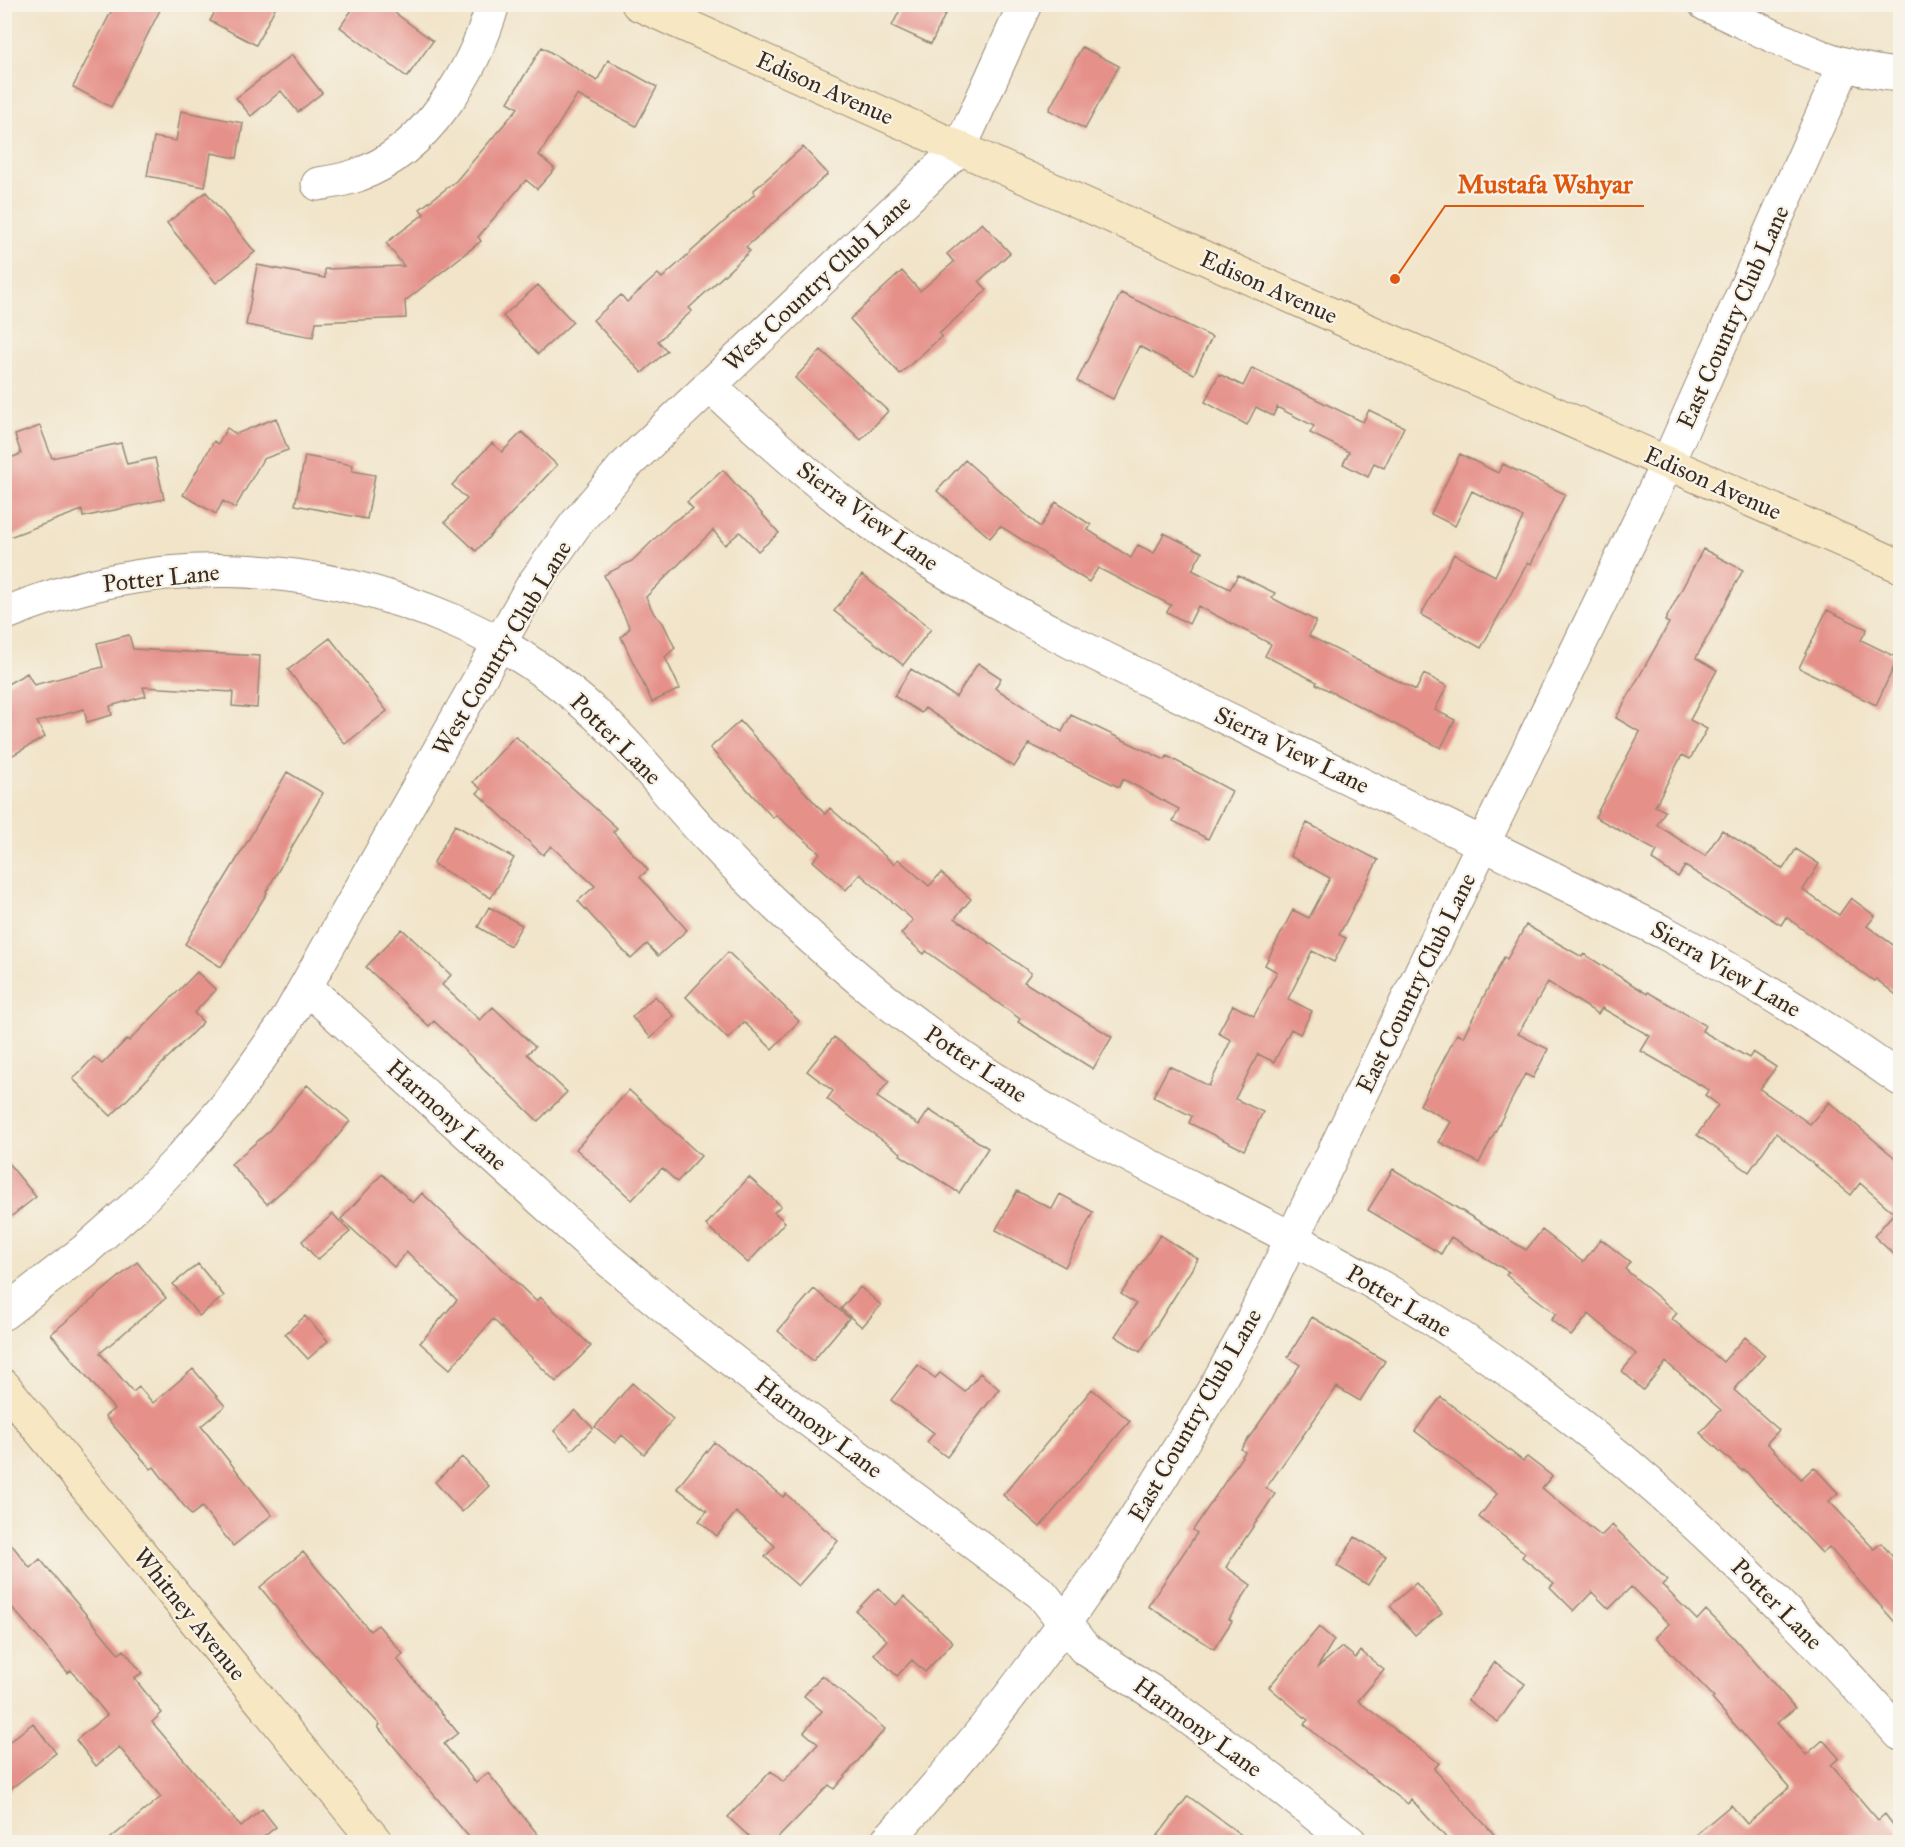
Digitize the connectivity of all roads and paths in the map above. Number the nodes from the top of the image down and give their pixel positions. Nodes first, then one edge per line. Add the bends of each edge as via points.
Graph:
1 (493, 4) edge
2 (638, 4) edge
3 (1025, 4) edge
4 (1705, 4) edge
5 (1845, 64) junction
6 (1900, 75) edge
7 (960, 148) junction
8 (318, 184) dead end
9 (709, 385) junction
10 (1668, 462) junction
11 (1900, 566) edge
12 (4, 614) edge
13 (501, 645) junction
14 (1484, 843) junction
15 (306, 987) junction
16 (1900, 1079) edge
17 (1292, 1240) junction
18 (4, 1313) edge
19 (4, 1386) edge
20 (1065, 1623) junction
21 (1900, 1734) edge
22 (376, 1842) edge
23 (885, 1842) edge
24 (1350, 1842) edge

1 - 8 street via 468,67 415,140 360,175
2 - 7 street, Edison Avenue
3 - 7 street, West Country Club Lane
4 - 5 street
5 - 6 street
5 - 10 street, East Country Club Lane
7 - 9 street, West Country Club Lane
7 - 10 street, Edison Avenue
9 - 13 street, West Country Club Lane via 623,468 575,525 532,586
9 - 14 street, Sierra View Lane via 779,450 854,510 933,565 1073,643
10 - 11 street, Edison Avenue
10 - 14 street, East Country Club Lane
12 - 13 street, Potter Lane via 63,592 120,579 178,571 237,570 352,585 408,602
13 - 15 street, West Country Club Lane
13 - 17 street, Potter Lane via 600,717 777,908 854,976 937,1040 1091,1136
14 - 16 street, Sierra View Lane via 1754,982 1841,1036
14 - 17 street, East Country Club Lane
15 - 18 street, West Country Club Lane via 226,1106 182,1157 84,1251
15 - 20 street, Harmony Lane via 599,1252 794,1409 1042,1594
17 - 20 street, East Country Club Lane via 1208,1402 1142,1510
17 - 21 street, Potter Lane via 1380,1286 1439,1323 1517,1377 1628,1464 1797,1622
19 - 22 street, Whitney Avenue
20 - 23 street, East Country Club Lane via 993,1719
20 - 24 street, Harmony Lane via 1084,1648 1166,1701

